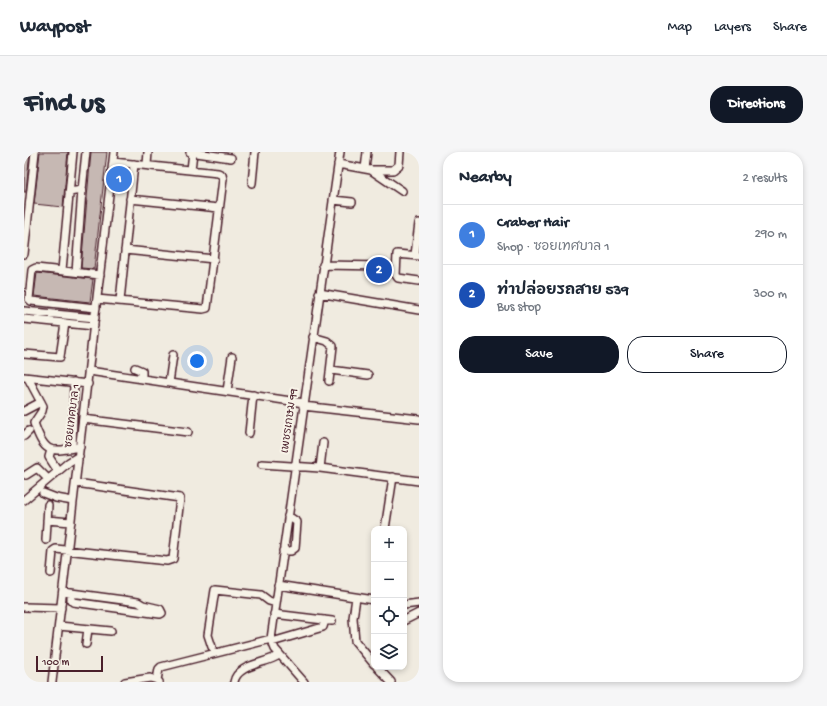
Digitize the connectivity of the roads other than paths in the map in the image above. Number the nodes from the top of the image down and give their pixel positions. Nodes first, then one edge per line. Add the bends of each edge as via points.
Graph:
1 (35, 152) edge
2 (73, 152) edge
3 (86, 152) edge
4 (114, 152) edge
5 (148, 152) edge
6 (192, 152) edge
7 (255, 152) edge
8 (340, 152) edge
9 (367, 152) edge
10 (400, 152) edge
11 (231, 158) dead end
12 (113, 162) junction
13 (134, 164) junction
14 (338, 164) junction
15 (147, 165) junction
16 (191, 170) junction
17 (368, 170) junction
18 (252, 183) dead end
19 (82, 190) junction
20 (402, 191) dead end
21 (69, 192) junction
22 (130, 200) junction
23 (333, 200) junction
24 (352, 202) dead end
25 (219, 208) junction
26 (419, 223) edge
27 (125, 250) junction
28 (24, 254) edge
29 (417, 255) edge
30 (214, 259) junction
31 (323, 265) junction
32 (383, 266) dead end
33 (62, 270) junction
34 (76, 272) junction
35 (100, 275) junction
36 (419, 281) edge
37 (319, 293) junction
38 (97, 299) junction
39 (120, 301) junction
40 (96, 308) junction
41 (419, 310) edge
42 (24, 311) edge
43 (24, 319) edge
44 (94, 322) junction
45 (65, 323) junction
46 (313, 337) junction
47 (24, 354) edge
48 (173, 355) dead end
49 (232, 357) dead end
50 (135, 368) dead end
51 (331, 370) junction
52 (89, 371) junction
53 (368, 375) dead end
54 (26, 378) edge
55 (142, 379) junction
56 (329, 381) dead end
57 (74, 382) junction
58 (169, 382) junction
59 (88, 384) junction
60 (227, 391) junction
61 (253, 395) junction
62 (41, 402) junction
63 (304, 404) junction
64 (24, 412) edge
65 (83, 419) junction
66 (419, 419) edge
67 (188, 432) dead end
68 (248, 433) dead end
69 (323, 443) dead end
70 (80, 447) junction
71 (72, 448) junction
72 (51, 450) junction
73 (79, 456) junction
74 (262, 464) dead end
75 (295, 468) junction
76 (320, 468) junction
77 (58, 471) junction
78 (26, 475) dead end
79 (392, 477) junction
80 (48, 479) junction
81 (419, 481) edge
82 (76, 483) junction
83 (43, 493) dead end
84 (24, 500) edge
85 (73, 501) junction
86 (48, 504) dead end
87 (288, 516) junction
88 (47, 520) junction
89 (71, 522) junction
90 (385, 526) edge
91 (46, 540) dead end
92 (68, 549) junction
93 (283, 551) junction
94 (51, 573) dead end
95 (278, 585) junction
96 (63, 592) junction
97 (71, 593) junction
98 (356, 598) junction
99 (371, 600) edge
100 (276, 602) junction
101 (419, 603) edge
102 (407, 605) edge
103 (24, 607) edge
104 (61, 608) junction
105 (419, 613) edge
106 (274, 614) junction
107 (407, 619) edge
108 (59, 626) junction
109 (88, 629) junction
110 (111, 631) dead end
111 (272, 640) junction
112 (86, 644) dead end
113 (212, 647) dead end
114 (279, 655) junction
115 (371, 660) edge
116 (380, 670) edge
117 (148, 680) edge
118 (137, 681) edge
119 (158, 681) edge
120 (52, 682) edge
121 (125, 682) edge
122 (234, 682) edge
123 (304, 682) edge
124 (391, 682) edge

1 - 28 street
2 - 21 street
3 - 19 street
4 - 12 street, ซอยเทศบาล 1
5 - 15 street
6 - 11 street
6 - 16 street
7 - 18 street
8 - 14 street, เพชรเกษม 99
9 - 17 street
10 - 17 street via 398,165 393,170
12 - 13 street
12 - 35 street, ซอยเทศบาล 1
13 - 15 street
13 - 22 street
14 - 17 street
14 - 23 street, เพชรเกษม 99
15 - 16 street
16 - 25 street via 222,175
17 - 20 street
19 - 21 street
19 - 34 street
21 - 33 street
22 - 25 street
22 - 27 street
23 - 24 street
23 - 31 street, เพชรเกษม 99
25 - 30 street
26 - 29 street
27 - 30 street
27 - 39 street
29 - 36 street via 397,254 396,277
30 - 39 street via 207,308
31 - 32 street
31 - 37 street, เพชรเกษม 99
33 - 34 street
33 - 40 street via 34,268 29,299
34 - 35 street
35 - 38 street, ซอยเทศบาล 1
37 - 41 street
37 - 46 street, เพชรเกษม 99
38 - 39 street
38 - 40 street, ซอยเทศบาล 1
40 - 44 street, ซอยเทศบาล 1
42 - 44 street
43 - 45 street
44 - 45 street
44 - 52 street, ซอยเทศบาล 1
45 - 47 street via 60,357
46 - 51 street via 327,341 333,346
46 - 63 street, เพชรเกษม 99
48 - 58 street
49 - 60 street
50 - 55 street via 142,371
51 - 53 street
51 - 56 street
52 - 55 street
52 - 59 street, ซอยเทศบาล 1
54 - 57 street
54 - 62 street
55 - 58 street
57 - 59 street
57 - 71 street
58 - 60 street
59 - 65 street, ซอยเทศบาล 1
60 - 61 street
61 - 63 street
61 - 68 street
62 - 64 street
62 - 72 street via 42,411 34,423 42,441
63 - 66 street
63 - 75 street, เพชรเกษม 99
65 - 67 street
65 - 70 street, ซอยเทศบาล 1
69 - 76 street
70 - 71 street
70 - 73 street, ซอยเทศบาล 1
71 - 72 street via 62,451
72 - 77 street via 50,457
73 - 77 street
73 - 82 street, ซอยเทศบาล 1
74 - 75 street
75 - 76 street
75 - 87 street, เพชรเกษม 99
76 - 79 street
77 - 80 street
78 - 80 street via 37,468
79 - 81 street
79 - 90 street
80 - 84 street
82 - 85 street, ซอยเทศบาล 1
82 - 92 street via 178,497 181,503 173,559 170,561
83 - 85 street
85 - 89 street, ซอยเทศบาล 1
86 - 88 street
87 - 93 street, เพชรเกษม 99
87 - 93 street via 297,522 295,548
88 - 89 street
88 - 91 street
89 - 92 street, ซอยเทศบาล 1
92 - 94 street via 54,550
92 - 96 street, ซอยเทศบาล 1
93 - 95 street, เพชรเกษม 99
95 - 98 street
95 - 100 street, เพชรเกษม 99
96 - 97 street
96 - 104 street, ซอยเทศบาล 1
97 - 97 street via 138,602 143,606 160,609 162,613 73,602
98 - 99 street
98 - 115 street via 353,618 355,641
100 - 106 street, เพชรเกษม 99
100 - 113 street via 269,601 261,595 215,590 208,634
101 - 102 street
103 - 104 street
104 - 108 street, ซอยเทศบาล 1
105 - 107 street
106 - 111 street, เพชรเกษม 99
106 - 111 street via 329,621 323,627
108 - 109 street
108 - 120 street, ซอยเทศบาล 1
109 - 110 street
109 - 112 street
111 - 114 street
111 - 119 street via 161,667
114 - 122 street via 241,672
114 - 123 street
116 - 124 street
117 - 118 street
117 - 119 street
118 - 121 street

